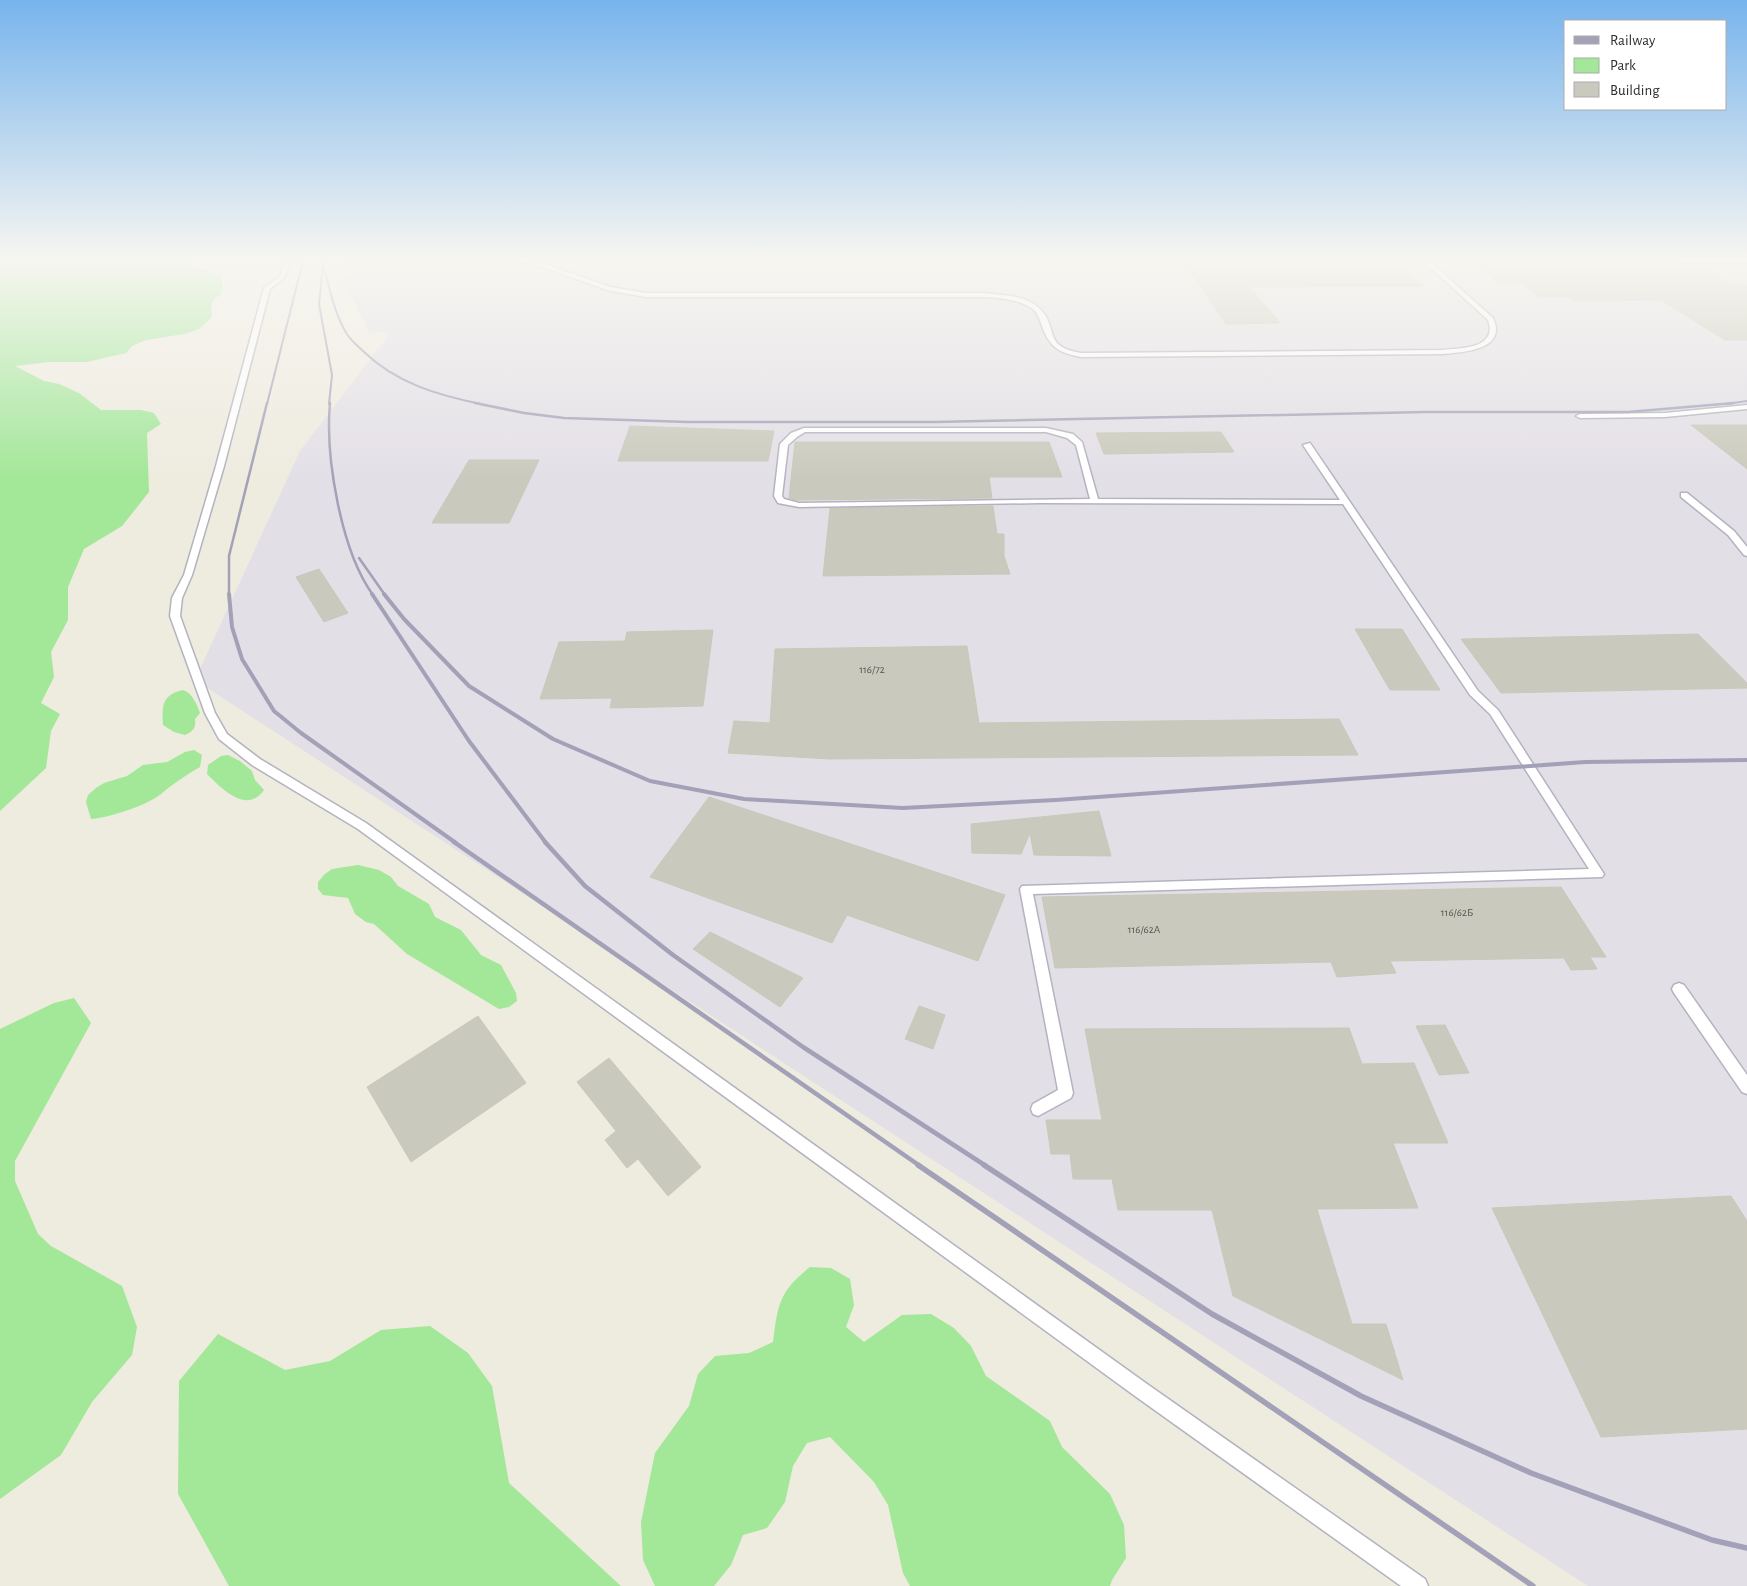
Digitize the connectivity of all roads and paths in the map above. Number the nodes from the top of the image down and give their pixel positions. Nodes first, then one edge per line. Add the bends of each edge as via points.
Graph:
1 (256, 331) edge
2 (1047, 331) edge
3 (1495, 331) edge
4 (1747, 406) edge
5 (1580, 416) dead end
6 (1307, 445) dead end
7 (1684, 495) dead end
8 (1095, 501) junction
9 (1347, 502) junction
10 (1747, 553) edge
11 (1678, 989) dead end
12 (1747, 1087) edge
13 (1038, 1109) dead end
14 (1418, 1586) edge

1 - 14 lane via 218,475 188,575 177,598 175,616 210,713 224,736 256,762 378,838 1141,1390
2 - 3 lane via 1056,347 1081,355 1442,352 1473,348 1491,339
4 - 5 lane via 1665,415
6 - 9 lane
7 - 10 lane via 1730,533
8 - 8 lane via 799,505 781,501 778,496 784,444 804,430 1046,430 1070,436 1079,444
8 - 9 lane
9 - 13 lane via 1474,693 1494,712 1598,874 1026,889 1066,1093
11 - 12 lane

